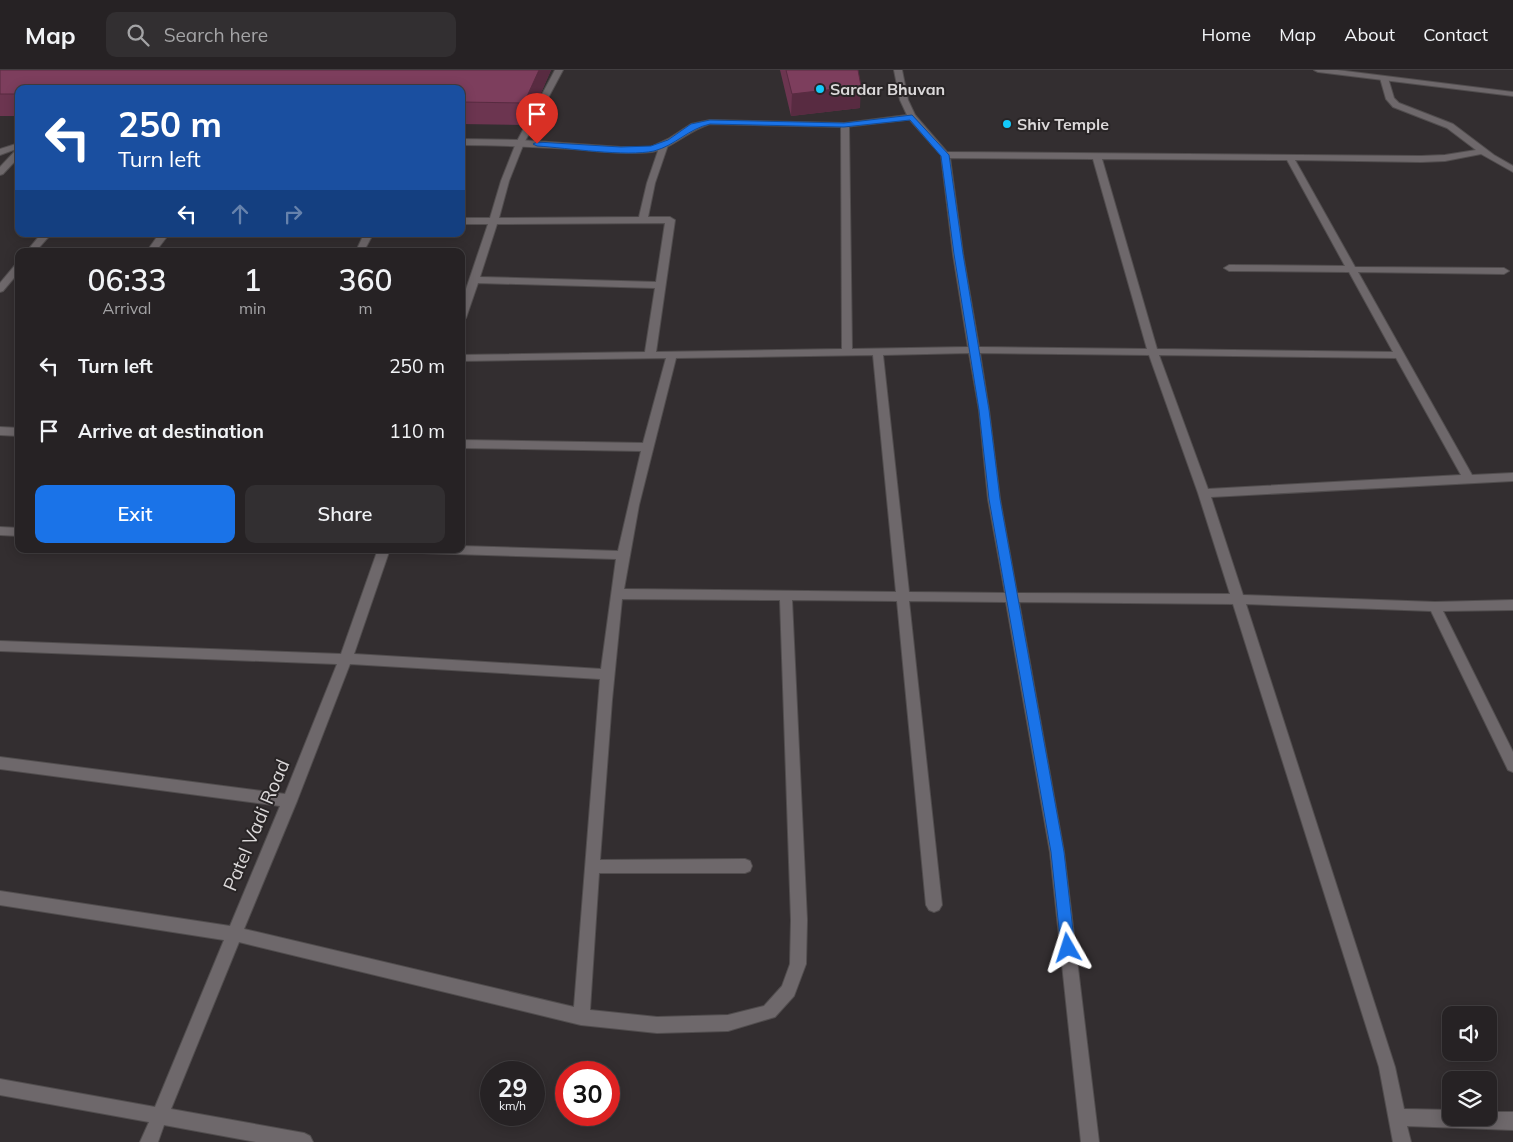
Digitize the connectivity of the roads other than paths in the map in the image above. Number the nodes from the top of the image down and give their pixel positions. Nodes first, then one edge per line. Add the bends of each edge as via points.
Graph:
1 (559, 70) edge
2 (898, 70) edge
3 (1318, 70) edge
4 (1384, 78) junction
5 (1513, 94) edge
6 (912, 117) junction
7 (844, 125) junction
8 (465, 142) edge
9 (520, 143) junction
10 (664, 145) junction
11 (15, 146) edge
12 (1483, 151) junction
13 (0, 152) edge
14 (945, 155) junction
15 (15, 156) edge
16 (1097, 157) junction
17 (1290, 159) junction
18 (1513, 169) edge
19 (0, 172) edge
20 (643, 220) junction
21 (465, 221) edge
22 (493, 221) junction
23 (43, 237) edge
24 (162, 237) edge
25 (34, 248) edge
26 (153, 248) edge
27 (1230, 268) dead end
28 (1351, 268) junction
29 (15, 271) edge
30 (1504, 271) dead end
31 (475, 280) junction
32 (661, 285) junction
33 (0, 289) edge
34 (465, 307) edge
35 (974, 350) junction
36 (878, 351) junction
37 (847, 352) junction
38 (1153, 353) junction
39 (672, 354) junction
40 (650, 355) junction
41 (1400, 355) junction
42 (465, 358) edge
43 (0, 432) edge
44 (15, 432) edge
45 (465, 444) edge
46 (647, 447) junction
47 (1513, 477) edge
48 (1469, 479) junction
49 (1204, 493) junction
50 (0, 531) edge
51 (15, 532) edge
52 (465, 550) edge
53 (383, 553) edge
54 (623, 556) junction
55 (616, 594) junction
56 (786, 595) junction
57 (902, 596) junction
58 (1011, 596) junction
59 (1236, 599) junction
60 (1513, 605) edge
61 (1435, 607) junction
62 (0, 646) edge
63 (346, 658) junction
64 (606, 674) junction
65 (0, 763) edge
66 (1513, 766) edge
67 (290, 801) junction
68 (745, 866) dead end
69 (592, 867) junction
70 (0, 898) edge
71 (934, 905) dead end
72 (234, 934) junction
73 (581, 1017) junction
74 (0, 1087) edge
75 (160, 1116) junction
76 (1397, 1116) junction
77 (1513, 1120) edge
78 (149, 1142) edge
79 (304, 1142) edge
80 (1090, 1142) edge
81 (1402, 1142) edge

1 - 9 street
2 - 6 street via 904,100
3 - 4 street
4 - 5 street
4 - 12 street via 1390,99 1396,106 1450,126
6 - 7 street
6 - 14 street
7 - 10 street via 710,122 694,126
7 - 37 street
8 - 9 street
9 - 10 street via 621,150 652,149
9 - 22 street
10 - 20 street
11 - 13 street
12 - 17 street via 1437,159
12 - 18 street
14 - 16 street
14 - 35 street
15 - 19 street
16 - 17 street
16 - 38 street
17 - 28 street
20 - 22 street
20 - 32 street via 670,220
21 - 22 street
22 - 31 street
23 - 25 street
24 - 26 street
27 - 28 street
28 - 30 street
28 - 41 street
29 - 33 street
31 - 32 street
31 - 34 street
32 - 40 street
35 - 36 street
35 - 38 street
35 - 58 street
36 - 37 street
36 - 57 street
37 - 39 street
38 - 41 street
38 - 49 street
39 - 40 street
39 - 46 street
40 - 42 street
41 - 48 street
43 - 44 street
45 - 46 street
46 - 54 street
47 - 48 street
48 - 49 street
49 - 59 street
50 - 51 street
52 - 54 street
53 - 63 street, Patel Vadi Road
54 - 55 street
55 - 56 street
55 - 64 street
56 - 57 street
56 - 73 street via 799,920 798,964 788,991 769,1012 728,1023 657,1025
57 - 58 street
57 - 71 street
58 - 59 street
58 - 80 street via 1057,852
59 - 61 street
59 - 76 street via 1387,1067
60 - 61 street
61 - 66 street
62 - 63 street
63 - 64 street
63 - 67 street, Patel Vadi Road
64 - 69 street
65 - 67 street
67 - 72 street, Patel Vadi Road
68 - 69 street
69 - 73 street
70 - 72 street
72 - 73 street
72 - 75 street, Patel Vadi Road
74 - 75 street
75 - 78 street, Patel Vadi Road
75 - 79 street
76 - 77 street
76 - 81 street

